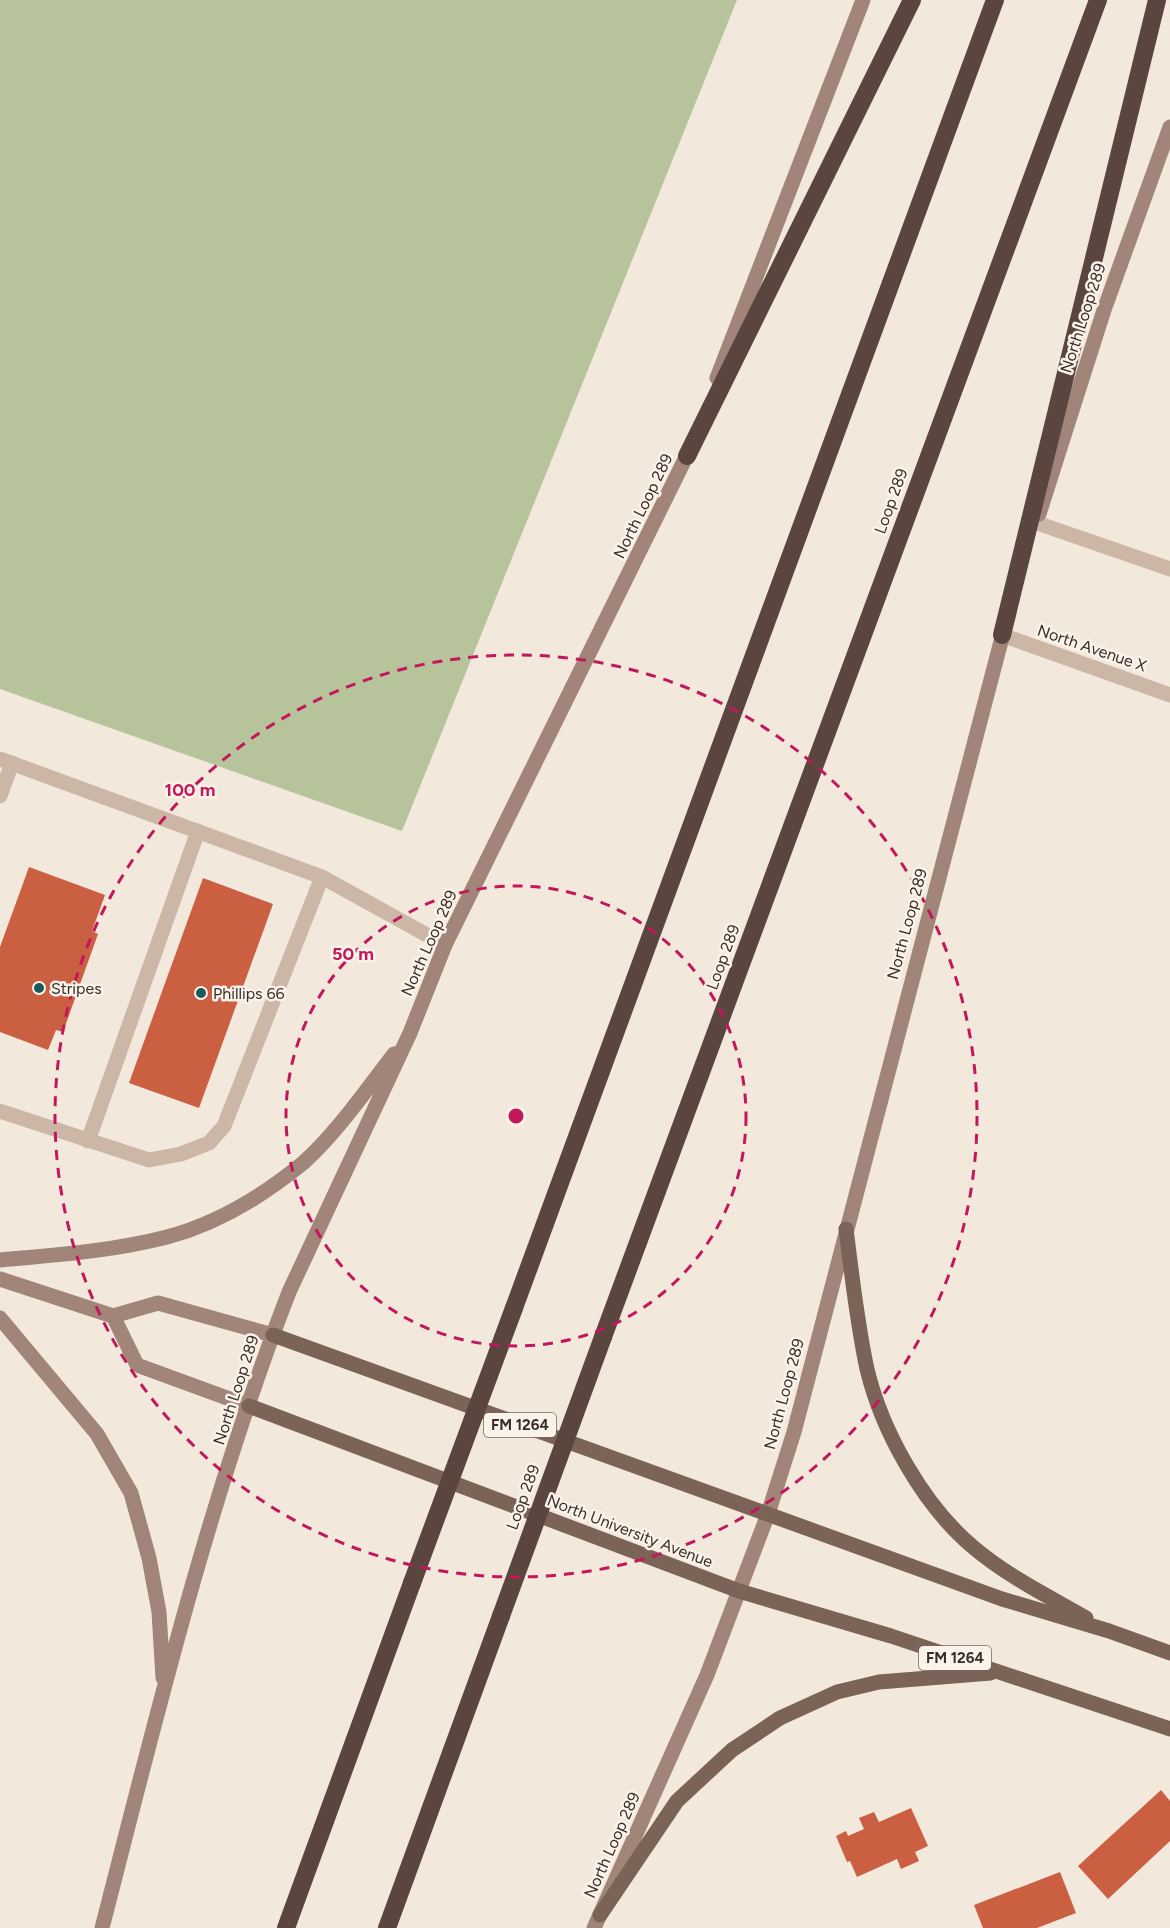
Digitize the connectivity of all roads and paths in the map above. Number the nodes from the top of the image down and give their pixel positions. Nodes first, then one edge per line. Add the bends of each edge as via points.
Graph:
1 (863, 0) edge
2 (912, 0) edge
3 (995, 0) edge
4 (1098, 0) edge
5 (1157, 0) edge
6 (1170, 127) edge
7 (687, 456) junction
8 (1037, 523) junction
9 (1170, 569) edge
10 (1002, 635) junction
11 (1170, 695) edge
12 (6, 761) edge
13 (0, 796) edge
14 (198, 831) junction
15 (322, 877) junction
16 (445, 945) junction
17 (410, 1033) junction
18 (0, 1111) edge
19 (88, 1141) junction
20 (846, 1229) junction
21 (0, 1260) edge
22 (0, 1279) edge
23 (113, 1316) junction
24 (0, 1318) edge
25 (273, 1335) junction
26 (249, 1406) junction
27 (768, 1514) junction
28 (739, 1591) junction
29 (1109, 1631) junction
30 (1170, 1653) edge
31 (999, 1672) junction
32 (164, 1689) junction
33 (1170, 1729) edge
34 (597, 1922) edge
35 (102, 1928) edge
36 (286, 1928) edge
37 (387, 1928) edge

1 - 7 main road, North Loop 289
2 - 7 highway
3 - 36 highway, bridge
4 - 37 highway, Loop 289, bridge
5 - 10 highway
6 - 8 main road, North Loop 289 via 1104,310
7 - 16 main road, North Loop 289
8 - 9 street
8 - 10 main road, North Loop 289
10 - 11 street, North Avenue X
10 - 20 main road, North Loop 289
12 - 13 street
12 - 14 street
14 - 15 street
14 - 19 street
15 - 16 street
15 - 19 street via 224,1126 209,1143 149,1160
16 - 17 main road, North Loop 289
17 - 21 main road via 304,1162 252,1199 169,1237 107,1250
17 - 25 main road, North Loop 289
18 - 19 street
20 - 27 main road, North Loop 289 via 794,1432
20 - 29 main road via 868,1371 885,1421 911,1473 937,1509 973,1547 1024,1583
22 - 23 main road
23 - 25 main road, FM 1264 via 158,1303
23 - 26 main road, North University Avenue / FM 1264 via 137,1365
24 - 32 main road via 97,1434 130,1493 149,1558 159,1612
25 - 26 main road, North Loop 289
25 - 27 main road, FM 1264
26 - 28 main road, North University Avenue / FM 1264
26 - 32 main road, North Loop 289
27 - 28 main road, North Loop 289
27 - 29 main road, FM 1264 via 1002,1599
28 - 31 main road, North University Avenue / FM 1264
28 - 34 main road, North Loop 289
29 - 30 main road, FM 1264
31 - 33 main road, North University Avenue / FM 1264
31 - 34 main road via 879,1682 837,1692 780,1718 732,1750 677,1801
32 - 35 main road, North Loop 289

